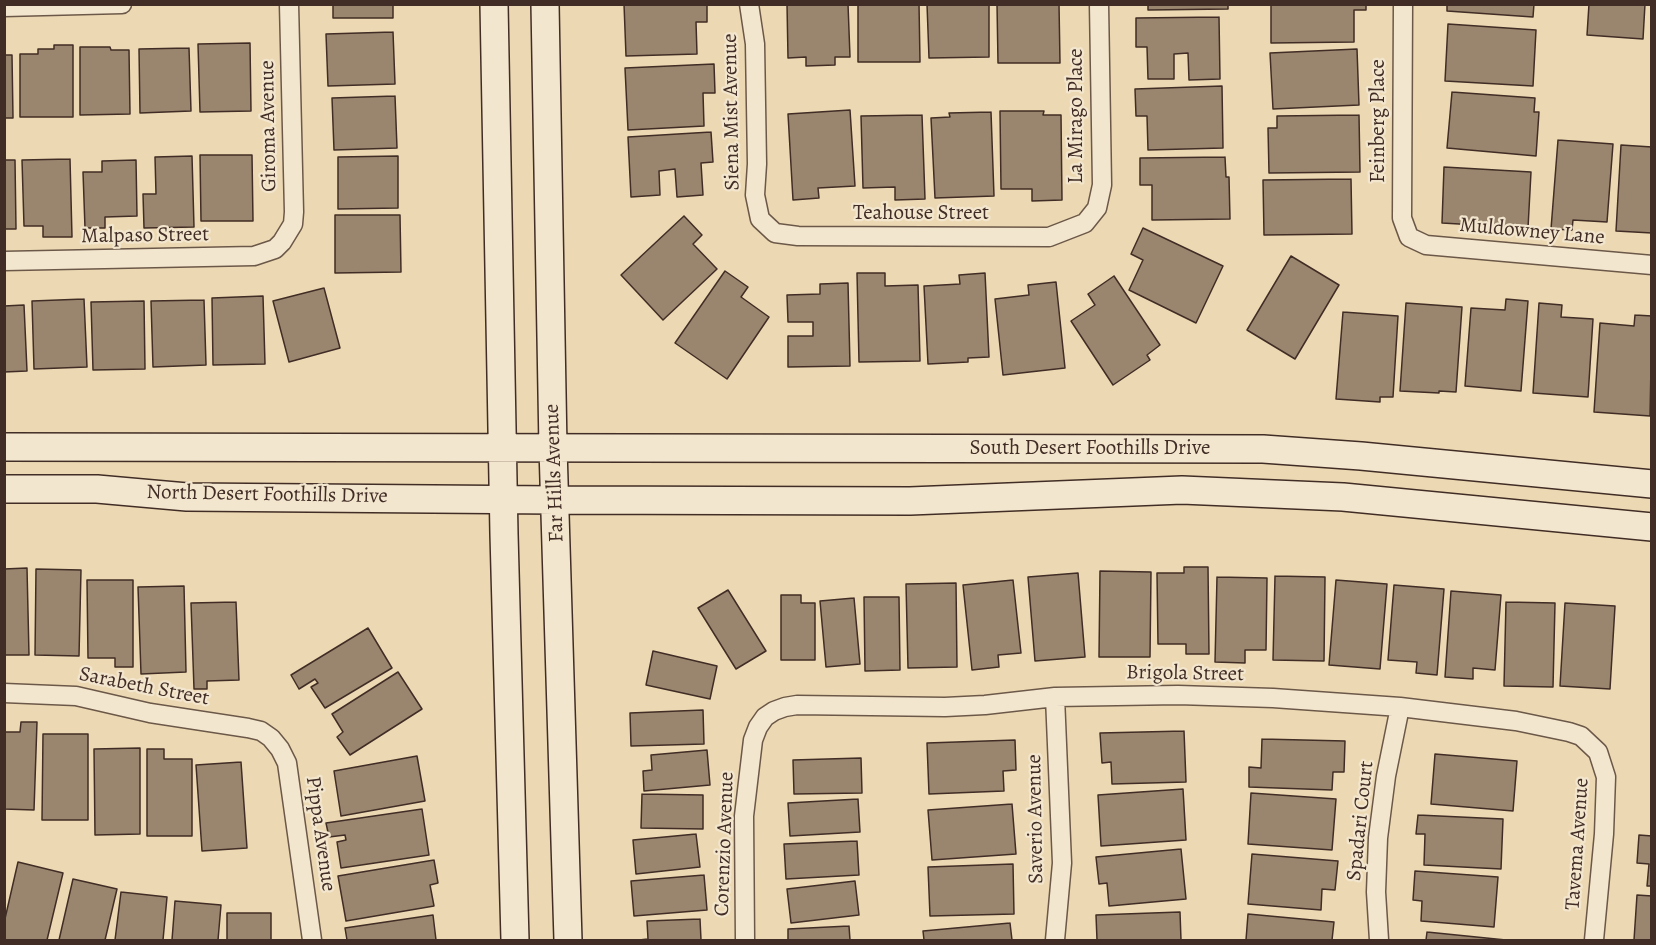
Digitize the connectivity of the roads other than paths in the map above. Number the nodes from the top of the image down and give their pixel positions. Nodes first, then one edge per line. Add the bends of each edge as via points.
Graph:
1 (122, 4) edge
2 (289, 4) edge
3 (494, 4) edge
4 (545, 4) edge
5 (749, 4) edge
6 (1099, 4) edge
7 (1403, 4) edge
8 (4, 7) edge
9 (760, 219) joint
10 (1084, 223) joint
11 (1409, 237) joint
12 (282, 243) joint
13 (4, 261) edge
14 (1652, 265) edge
15 (4, 447) edge
16 (528, 448) junction
17 (1652, 484) edge
18 (4, 489) edge
19 (529, 500) junction
20 (1652, 527) edge
21 (4, 693) edge
22 (1055, 697) junction
23 (1400, 707) junction
24 (765, 717) joint
25 (271, 738) joint
26 (1598, 752) joint
27 (312, 940) edge
28 (515, 940) edge
29 (568, 940) edge
30 (745, 940) edge
31 (1055, 940) edge
32 (1379, 940) edge
33 (1594, 940) edge

1 - 8 street
2 - 12 street, Giroma Avenue via 294,212 293,224
3 - 16 main road, Far Hills Avenue
4 - 16 main road, Far Hills Avenue
5 - 9 street, Siena Mist Avenue via 755,44 755,195
6 - 10 street, La Mirago Place via 1102,185 1097,208
7 - 11 street, Feinberg Place via 1402,218
9 - 10 street, Teahouse Street via 775,233 807,237 1049,237
11 - 14 street, Muldowney Lane via 1426,245
12 - 13 street, Malpaso Street via 254,256
15 - 16 main road
16 - 17 main road, South Desert Foothills Drive via 1263,449
16 - 19 main road, Far Hills Avenue
16 - 19 main road, Far Hills Avenue
18 - 19 main road, North Desert Foothills Drive via 97,489 187,497
19 - 20 main road, South Desert Foothills Drive via 910,501 1182,490 1343,497
19 - 28 main road, Far Hills Avenue
19 - 29 main road, Far Hills Avenue
21 - 25 street, Sarabeth Street via 86,697 150,713 248,728
22 - 23 street, Brigola Street via 1240,696
22 - 24 street, Brigola Street via 964,706 797,705 784,706
22 - 31 street, Saverio Avenue via 1062,863
23 - 26 street, Brigola Street via 1516,721 1569,732 1581,736
23 - 32 street, Spadari Court via 1378,838
24 - 30 street, Corenzio Avenue via 753,740 744,816
25 - 27 street, Pippa Avenue via 287,763
26 - 33 street, Tavema Avenue via 1606,790

